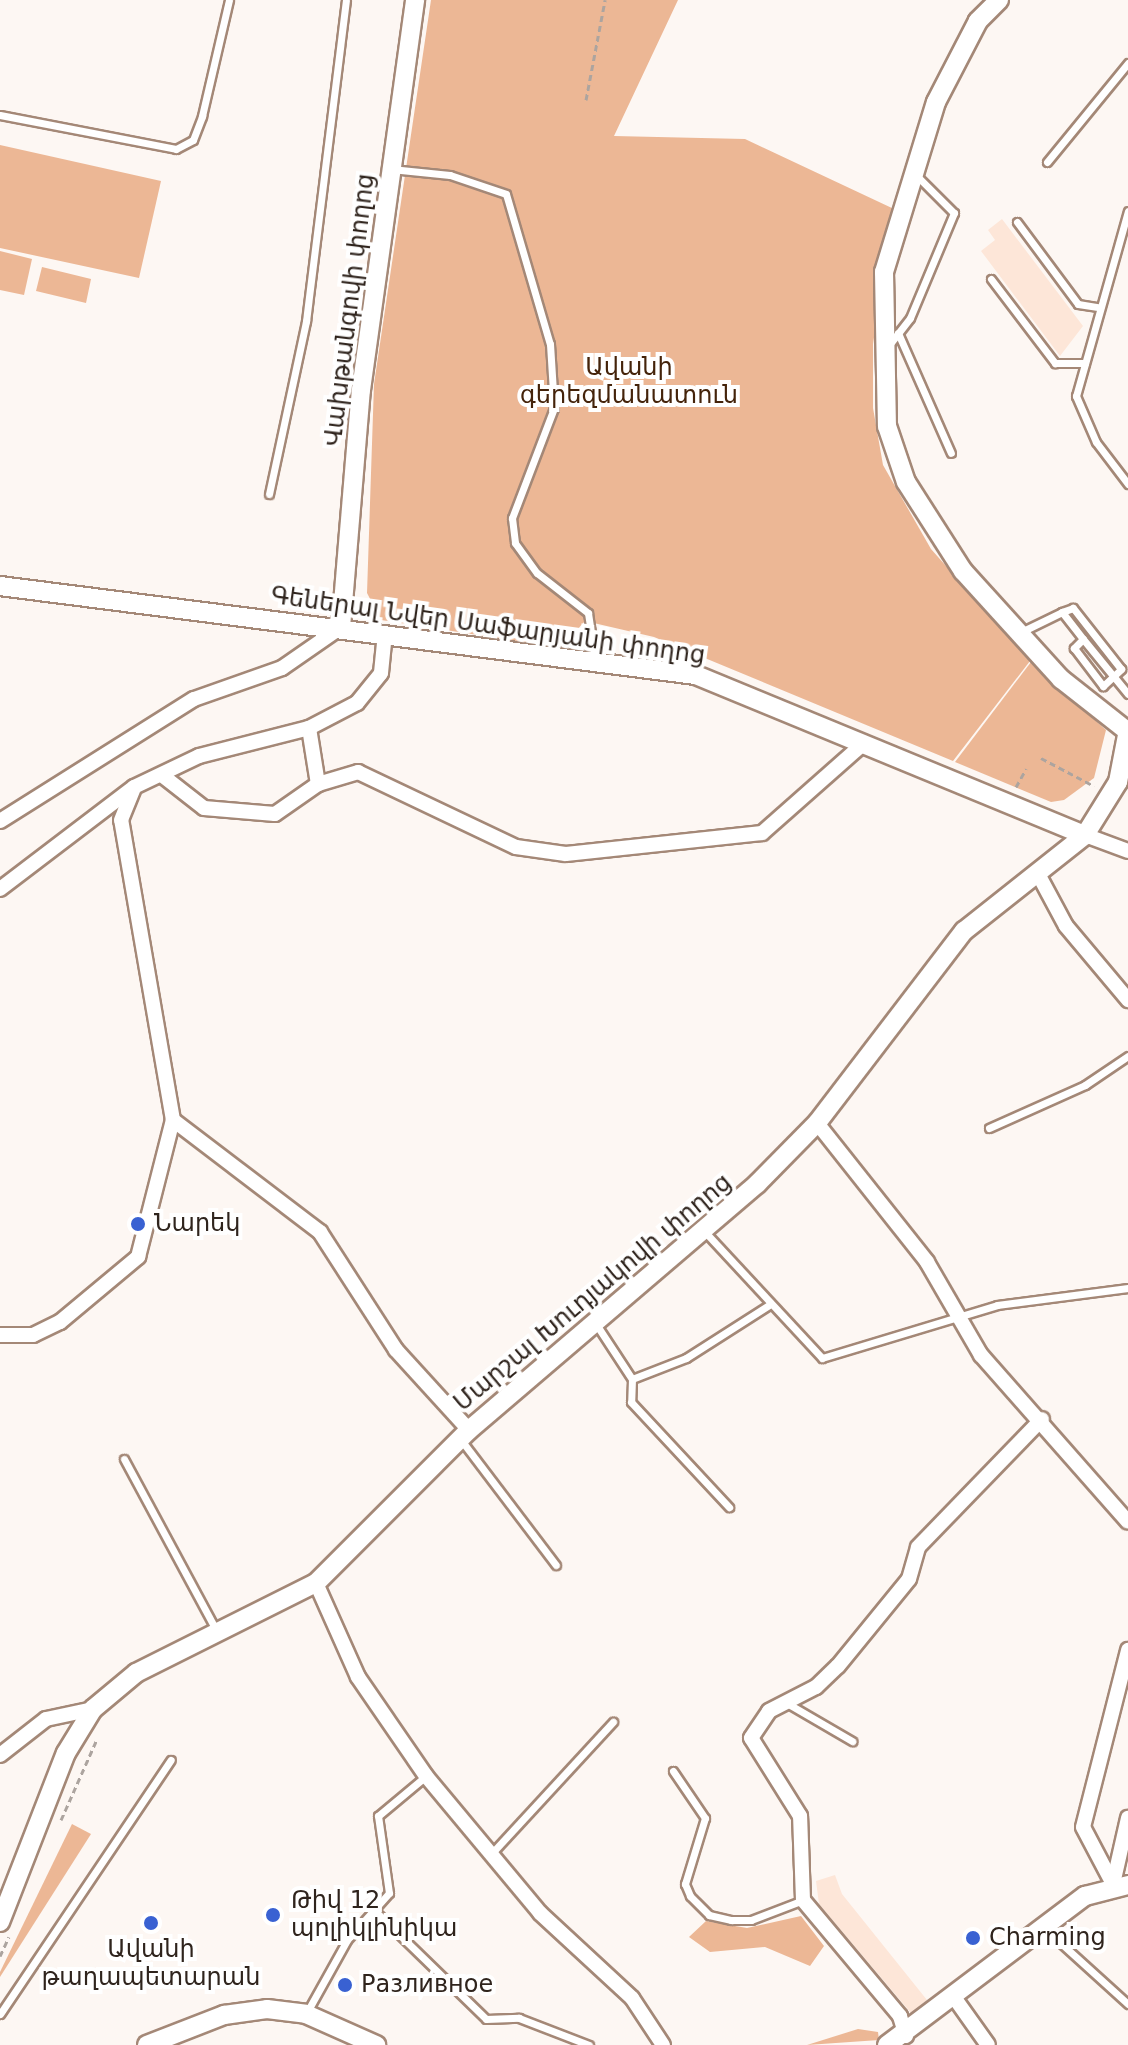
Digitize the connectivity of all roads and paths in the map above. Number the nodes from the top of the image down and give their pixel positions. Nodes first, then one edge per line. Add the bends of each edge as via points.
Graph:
1 (229, 0) edge
2 (346, 0) edge
3 (415, 0) edge
4 (605, 0) edge
5 (999, 0) edge
6 (1128, 63) edge
7 (586, 100) dead end
8 (0, 115) edge
9 (1047, 162) dead end
10 (391, 169) junction
11 (914, 174) junction
12 (1128, 213) edge
13 (1017, 222) dead end
14 (991, 279) dead end
15 (1098, 307) junction
16 (898, 333) junction
17 (885, 350) junction
18 (1085, 363) junction
19 (951, 453) dead end
20 (1128, 484) edge
21 (269, 494) dead end
22 (0, 586) edge
23 (1062, 612) junction
24 (341, 627) junction
25 (385, 633) junction
26 (1019, 633) junction
27 (1083, 639) junction
28 (595, 662) junction
29 (1113, 678) junction
30 (1128, 694) edge
31 (309, 728) junction
32 (1128, 731) edge
33 (863, 744) junction
34 (1041, 758) dead end
35 (163, 776) junction
36 (318, 784) junction
37 (134, 787) junction
38 (1112, 796) junction
39 (0, 821) edge
40 (1085, 835) junction
41 (1128, 851) edge
42 (1037, 872) junction
43 (0, 889) edge
44 (1128, 1000) edge
45 (1128, 1056) edge
46 (173, 1120) junction
47 (817, 1123) junction
48 (989, 1128) dead end
49 (705, 1232) junction
50 (1128, 1288) edge
51 (769, 1305) junction
52 (954, 1318) junction
53 (592, 1319) junction
54 (0, 1335) edge
55 (632, 1379) junction
56 (1042, 1419) junction
57 (465, 1434) junction
58 (124, 1459) dead end
59 (729, 1507) dead end
60 (1128, 1522) edge
61 (556, 1565) dead end
62 (316, 1583) junction
63 (217, 1632) junction
64 (1128, 1650) edge
65 (785, 1701) junction
66 (93, 1709) junction
67 (613, 1722) dead end
68 (852, 1741) dead end
69 (0, 1755) edge
70 (171, 1760) dead end
71 (673, 1771) dead end
72 (426, 1776) junction
73 (1128, 1818) edge
74 (491, 1854) junction
75 (1121, 1884) edge
76 (803, 1900) junction
77 (374, 1910) junction
78 (0, 1922) edge
79 (1041, 1926) junction
80 (956, 2000) junction
81 (1128, 2004) edge
82 (0, 2014) edge
83 (306, 2014) junction
84 (906, 2036) junction
85 (569, 2040) edge
86 (147, 2045) edge
87 (376, 2045) edge
88 (589, 2045) edge
89 (663, 2045) edge
90 (887, 2045) edge
91 (988, 2045) edge

1 - 8 lane via 202,116 193,140 176,149
2 - 21 lane via 306,321
3 - 10 street, Վախթանգովի փողոց
4 - 7 path
5 - 11 street via 978,21 936,102
6 - 9 lane
10 - 24 street, Վախթանգովի փողոց via 361,390
10 - 28 lane via 450,175 506,194 550,344 554,408 512,518 515,543 537,573 588,613
11 - 16 lane via 954,213
11 - 17 street via 884,272
12 - 15 lane
13 - 15 lane via 1078,304
14 - 18 lane via 1055,363
15 - 18 lane
16 - 17 lane
16 - 19 lane
17 - 26 street via 887,426 906,482 963,571
18 - 20 lane via 1076,396 1082,417
22 - 24 street, Գեներալ Նվեր Սաֆարյանի փողոց
23 - 26 lane
23 - 27 lane
23 - 29 lane via 1075,610 1121,669
24 - 25 street, Գեներալ Նվեր Սաֆարյանի փողոց
24 - 39 street via 282,668 194,699
25 - 28 street, Գեներալ Նվեր Սաֆարյանի փողոց
25 - 31 street via 381,673 357,703
26 - 32 street via 1061,679
27 - 29 lane
27 - 29 lane via 1075,649 1103,686
28 - 33 street, Գեներալ Նվեր Սաֆարյանի փողոց via 696,675
29 - 30 lane
31 - 35 street via 199,756
31 - 36 street
32 - 38 street, Մարշալ Խուդյակովի փողոց
33 - 36 street via 762,833 566,854 516,847 358,772
33 - 40 street, Գեներալ Նվեր Սաֆարյանի փողոց
34 - 38 path
35 - 36 street via 204,808 239,814 275,814
35 - 37 street
37 - 43 street
37 - 46 street via 121,820
38 - 40 street, Մարշալ Խուդյակովի փողոց
40 - 41 street
40 - 42 street, Մարշալ Խուդյակովի փողոց
42 - 44 street via 1066,926
42 - 47 street, Մարշալ Խուդյակովի փողոց via 964,931
45 - 48 lane via 1085,1085
46 - 54 street via 138,1257 60,1322 33,1335
46 - 57 street via 320,1232 396,1350
47 - 49 street, Մարշալ Խուդյակովի փողոց
47 - 52 street via 927,1262
49 - 51 lane
49 - 53 street, Մարշալ Խուդյակովի փողոց
50 - 52 lane
51 - 52 lane via 822,1358 835,1359
51 - 55 lane via 686,1358
52 - 56 street
53 - 55 lane
53 - 57 street, Մարշալ Խուդյակովի փողոց
55 - 59 lane via 631,1402
56 - 60 street
56 - 65 street via 918,1547 909,1579 838,1666 816,1687
57 - 61 lane
57 - 62 street, Մարշալ Խուդյակովի փողոց
58 - 63 lane
62 - 63 street, Մարշալ Խուդյակովի փողոց
62 - 72 street via 358,1677
63 - 66 street, Մարշալ Խուդյակովի փողոց via 136,1673
64 - 75 street via 1083,1827
65 - 68 lane
65 - 76 street via 760,1719 751,1742 800,1816
66 - 69 street via 46,1719
66 - 78 street, Մարշալ Խուդյակովի փողոց via 66,1753
67 - 74 lane
70 - 82 lane
71 - 76 lane via 705,1818 685,1884 709,1915 731,1920
72 - 74 street
72 - 77 lane via 378,1816 389,1893
73 - 75 street
74 - 89 street via 540,1913 632,1998
75 - 79 street
76 - 84 street via 900,2016
77 - 83 lane via 347,1940
77 - 85 lane via 486,2019 519,2018
79 - 80 street
79 - 81 lane
80 - 84 street
80 - 91 street
83 - 86 street via 224,2015
83 - 87 street
84 - 90 street
85 - 88 lane

